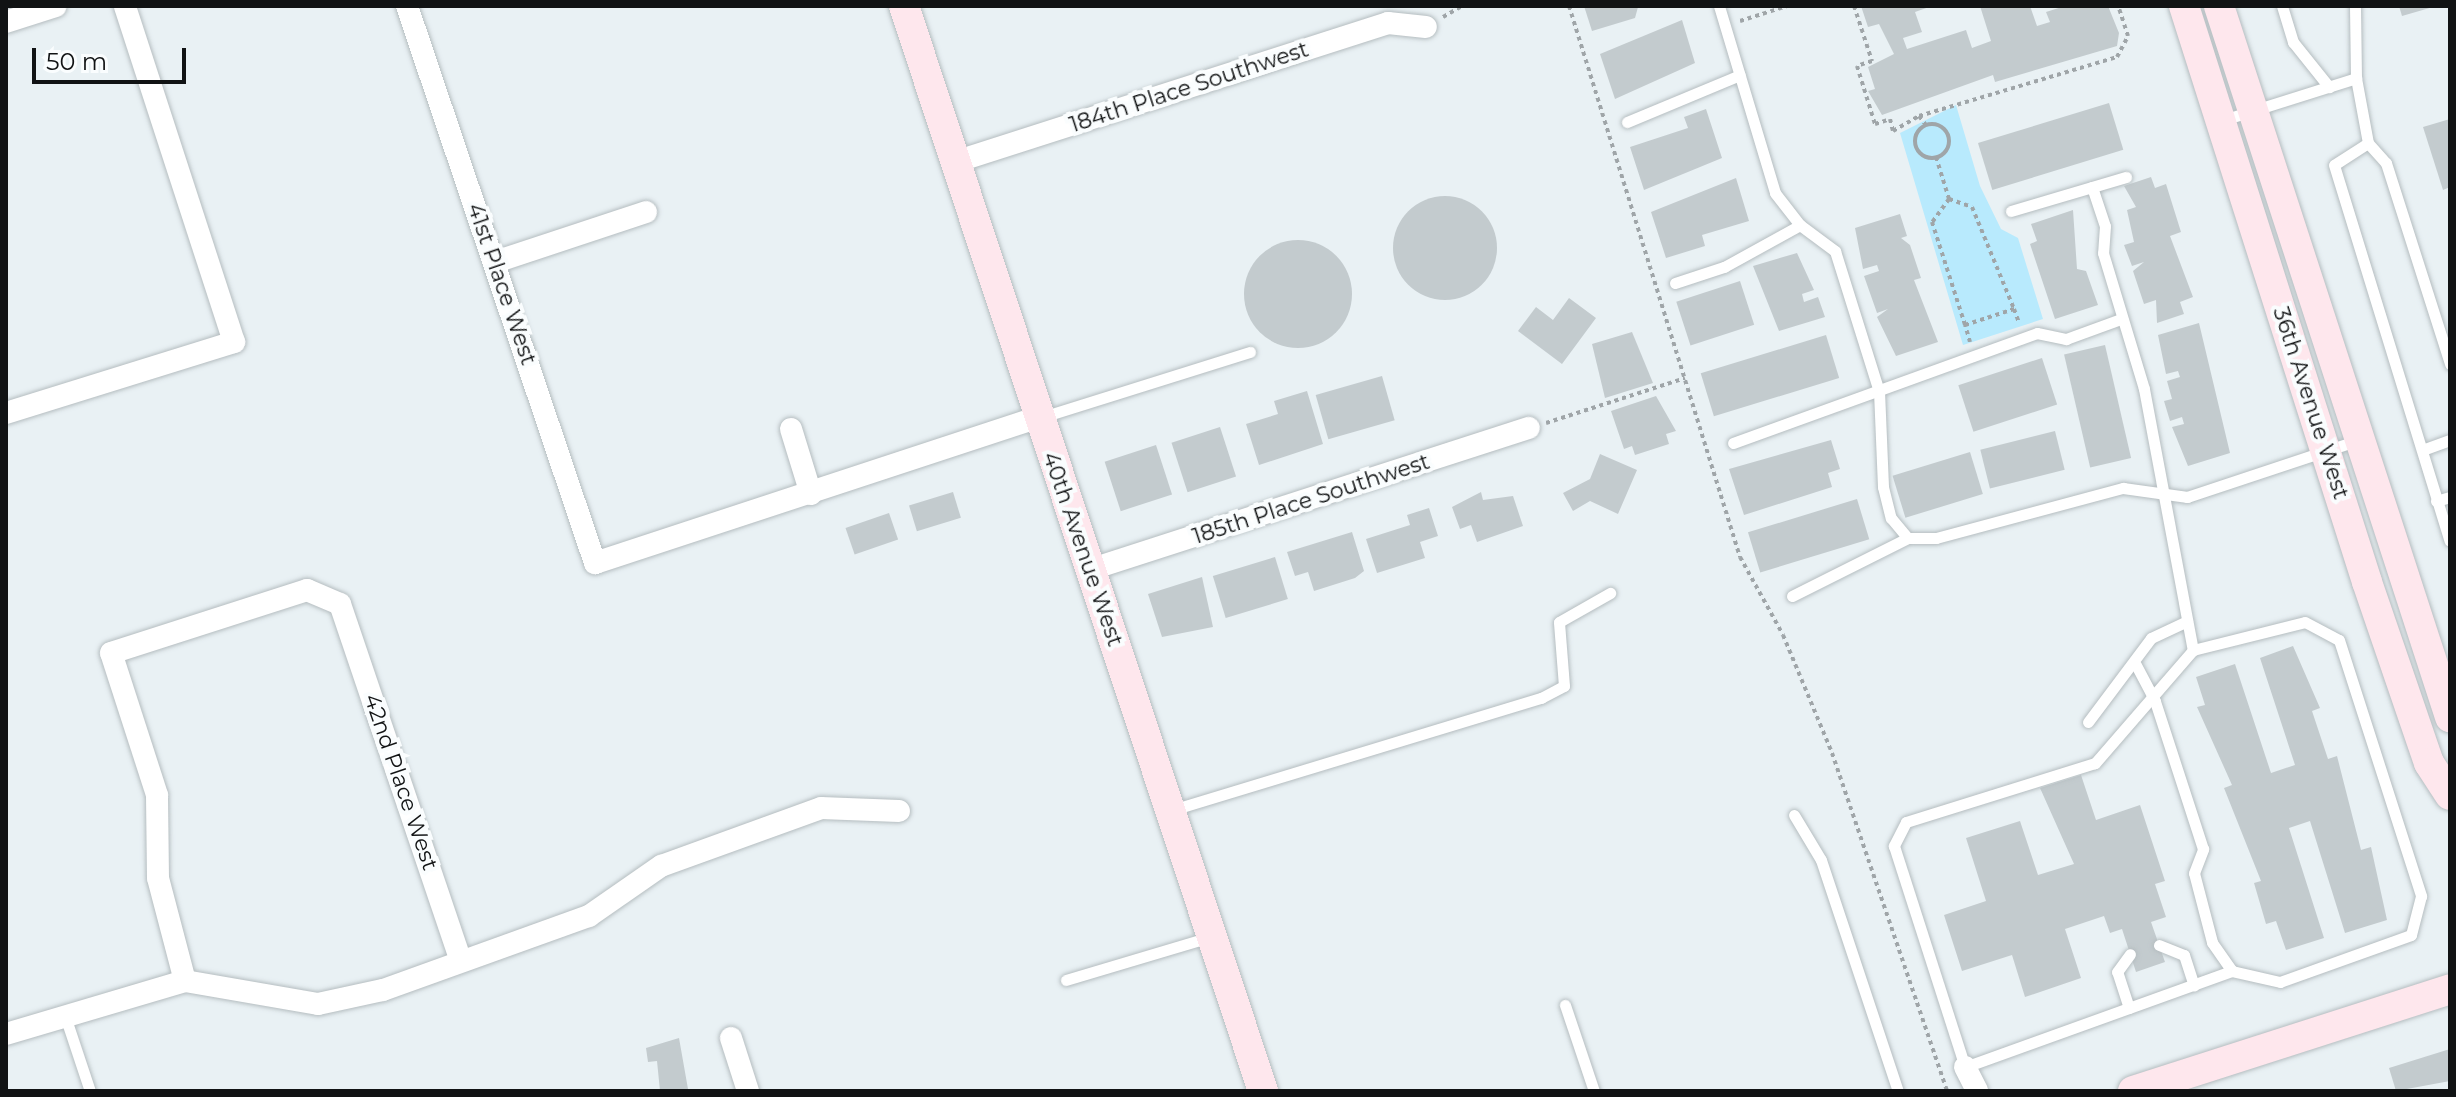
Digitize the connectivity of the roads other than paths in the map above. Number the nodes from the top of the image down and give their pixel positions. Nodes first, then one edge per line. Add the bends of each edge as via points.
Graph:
1 (56, 6) edge
2 (125, 6) edge
3 (407, 6) edge
4 (904, 6) edge
5 (1719, 6) edge
6 (2184, 6) edge
7 (2219, 6) edge
8 (2282, 6) edge
9 (2355, 6) edge
10 (6, 22) edge
11 (1426, 27) dead end
12 (1740, 75) junction
13 (2356, 78) junction
14 (2329, 87) junction
15 (2252, 111) junction
16 (2220, 121) junction
17 (1627, 122) dead end
18 (2368, 143) junction
19 (955, 162) junction
20 (2126, 177) dead end
21 (2092, 187) junction
22 (2011, 211) dead end
23 (646, 212) dead end
24 (1800, 225) junction
25 (495, 262) junction
26 (1675, 283) dead end
27 (2121, 319) junction
28 (1250, 352) dead end
29 (2450, 364) edge
30 (1879, 391) junction
31 (6, 413) edge
32 (1037, 418) junction
33 (1529, 428) road end
34 (791, 429) dead end
35 (2359, 440) junction
36 (2450, 440) edge
37 (1733, 443) dead end
38 (2425, 449) junction
39 (2327, 451) junction
40 (2159, 493) junction
41 (811, 494) junction
42 (2450, 497) edge
43 (2436, 501) junction
44 (1908, 538) junction
45 (2450, 541) edge
46 (1092, 569) junction
47 (1610, 593) dead end
48 (1792, 596) dead end
49 (2187, 621) junction
50 (2193, 650) junction
51 (2136, 665) junction
52 (2447, 697) edge
53 (2155, 701) junction
54 (2088, 722) dead end
55 (2450, 795) edge
56 (899, 811) dead end
57 (1170, 811) junction
58 (1794, 815) dead end
59 (1210, 937) junction
60 (2159, 945) dead end
61 (2130, 954) dead end
62 (461, 961) junction
63 (2232, 971) junction
64 (1066, 980) dead end
65 (185, 981) junction
66 (2194, 985) junction
67 (2450, 989) edge
68 (1565, 1005) dead end
69 (2129, 1008) junction
70 (65, 1016) junction
71 (6, 1034) edge
72 (731, 1038) dead end
73 (1965, 1067) junction
74 (2183, 1083) edge
75 (90, 1091) edge
76 (748, 1091) edge
77 (1263, 1091) edge
78 (1594, 1091) edge
79 (1898, 1091) edge
80 (1966, 1091) edge
81 (1977, 1091) edge
82 (2133, 1091) edge

1 - 10 street
2 - 31 street via 234,342
3 - 25 street, 41st Place West
4 - 19 main road, 40th Avenue West
5 - 12 lane
6 - 16 main road, 36th Avenue West
7 - 15 main road, 36th Avenue West
8 - 14 lane via 2293,42
9 - 13 lane
11 - 19 street, 184th Place Southwest via 1388,23
12 - 17 lane
12 - 24 lane via 1775,193
13 - 14 lane
13 - 18 lane
14 - 15 lane
15 - 16 lane
15 - 35 main road, 36th Avenue West
16 - 39 main road, 36th Avenue West
18 - 29 lane via 2386,163
18 - 38 lane via 2334,165
19 - 32 main road, 40th Avenue West
20 - 21 lane
21 - 22 lane
21 - 27 lane
23 - 25 street
24 - 26 lane via 1724,267
24 - 30 lane via 1835,251
25 - 41 street, 41st Place West via 595,563
27 - 30 lane via 2066,339 2037,333
27 - 40 lane via 2144,389
28 - 32 lane
30 - 37 lane
30 - 44 lane via 1883,487 1891,518
32 - 41 street
32 - 46 main road, 40th Avenue West
33 - 46 street, 185th Place Southwest
34 - 41 street
35 - 39 lane
35 - 52 main road, 36th Avenue West
36 - 38 lane
38 - 43 lane
39 - 40 lane via 2187,497
39 - 55 main road, 36th Avenue West via 2429,763
40 - 44 lane via 2123,488 2069,497 1936,538
40 - 49 lane
42 - 43 lane
43 - 45 lane
44 - 48 lane
46 - 57 main road, 40th Avenue West
47 - 57 lane via 1559,622 1564,686 1541,698
49 - 50 lane
49 - 51 lane via 2151,638
50 - 53 lane
50 - 63 lane via 2305,622 2339,640 2421,896 2411,935 2280,982
51 - 53 lane
51 - 54 lane
53 - 63 lane via 2203,849 2194,873 2212,942
53 - 73 lane via 2095,763 1906,822 1894,846
56 - 62 street via 821,808 661,866 589,916
57 - 59 main road, 40th Avenue West
58 - 79 lane via 1821,860
59 - 64 lane
59 - 77 main road, 40th Avenue West
60 - 66 lane via 2184,955
61 - 69 lane via 2117,972
62 - 65 street via 318,1004
62 - 65 street, 42nd Place West via 340,604 307,590 111,653 157,795 158,878
63 - 66 lane
65 - 70 street
66 - 69 lane
67 - 74 main road
68 - 78 lane
69 - 73 lane
70 - 71 street
70 - 75 lane
72 - 76 street
73 - 80 street
73 - 81 street
74 - 82 main road

